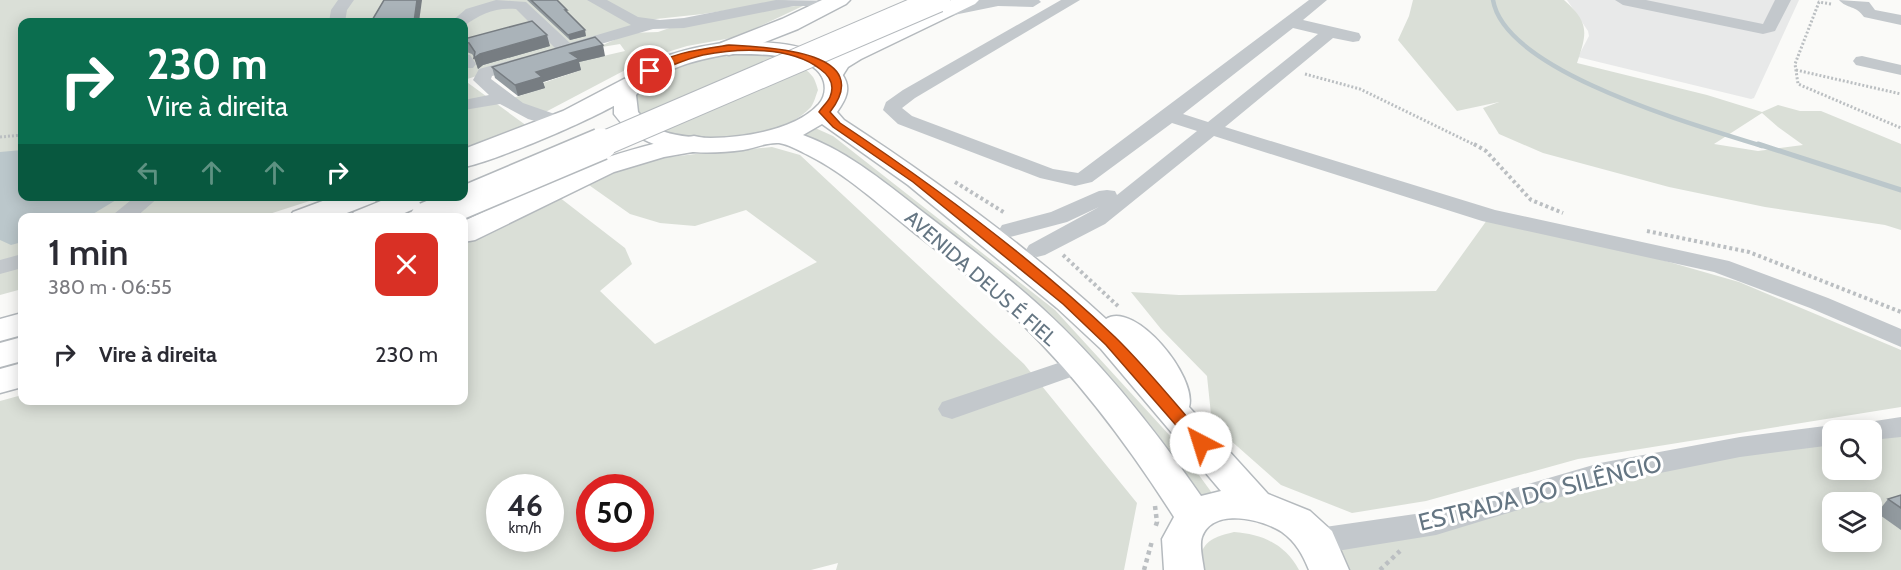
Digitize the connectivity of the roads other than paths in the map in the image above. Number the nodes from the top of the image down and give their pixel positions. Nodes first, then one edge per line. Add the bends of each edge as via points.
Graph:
1 (346, 0) edge
2 (594, 0) edge
3 (898, 0) edge
4 (968, 0) edge
5 (1319, 0) edge
6 (1623, 0) edge
7 (1783, 0) edge
8 (1847, 0) edge
9 (837, 1) edge
10 (1031, 1) edge
11 (1690, 2) dead end
12 (1064, 5) edge
13 (941, 6) edge
14 (338, 18) edge
15 (464, 18) edge
16 (1773, 19) junction
17 (1901, 20) edge
18 (1289, 22) junction
19 (649, 25) junction
20 (1330, 32) junction
21 (1353, 37) dead end
22 (729, 48) junction
23 (566, 49) junction
24 (1862, 61) dead end
25 (1901, 70) edge
26 (832, 73) junction
27 (633, 84) junction
28 (503, 98) junction
29 (468, 104) edge
30 (824, 112) junction
31 (1169, 116) junction
32 (531, 124) junction
33 (1212, 130) junction
34 (779, 135) junction
35 (694, 144) junction
36 (468, 157) edge
37 (468, 178) edge
38 (931, 179) junction
39 (468, 200) edge
40 (143, 201) edge
41 (351, 201) edge
42 (408, 201) edge
43 (466, 201) edge
44 (127, 213) edge
45 (318, 213) edge
46 (378, 213) edge
47 (438, 213) edge
48 (468, 230) edge
49 (1031, 237) junction
50 (18, 262) edge
51 (0, 267) edge
52 (18, 302) edge
53 (0, 307) edge
54 (18, 325) edge
55 (0, 330) edge
56 (1901, 339) edge
57 (18, 350) edge
58 (0, 355) edge
59 (1079, 365) junction
60 (18, 376) edge
61 (0, 381) edge
62 (952, 409) dead end
63 (1173, 410) junction
64 (1901, 427) edge
65 (1882, 429) edge
66 (1822, 436) edge
67 (1254, 504) junction
68 (1194, 517) junction
69 (1324, 556) edge
70 (1184, 570) edge

1 - 14 street
2 - 19 street
3 - 37 highway
4 - 13 highway
5 - 18 street
6 - 16 street via 1752,28 1769,28
7 - 16 street
8 - 17 street via 1864,5 1870,13
9 - 19 street via 794,1 684,23
9 - 22 highway
10 - 12 street
10 - 13 street
11 - 16 street
12 - 31 street via 909,94 892,110 905,120 938,133 1047,174 1075,180 1085,178
13 - 26 highway via 853,54
13 - 39 highway, bridge via 844,42
15 - 23 street via 514,2
18 - 20 street
18 - 31 street
19 - 23 street
20 - 21 street
20 - 33 street
22 - 26 main road via 792,52 816,61
22 - 27 main road via 673,60
23 - 28 street via 485,73 483,80
24 - 25 street
26 - 30 main road via 837,86 835,99
27 - 32 highway via 611,99 559,122
27 - 35 main road via 625,93 626,114 639,128 650,135
28 - 29 street
28 - 32 street
30 - 34 main road
30 - 38 main road, AVENIDA DEUS É FIEL via 846,132
31 - 33 street
32 - 36 highway
33 - 49 street via 1097,219
33 - 56 street via 1490,216 1721,266
34 - 35 main road via 737,143
34 - 59 main road, AVENIDA DEUS É FIEL via 818,149 847,166 1033,316
35 - 48 highway via 664,147 611,162
38 - 49 main road via 947,194
38 - 63 main road, AVENIDA DEUS É FIEL via 1112,342
40 - 44 street
41 - 45 highway
42 - 46 highway
43 - 47 highway, bridge
49 - 63 main road via 1158,360 1173,391
50 - 51 street
52 - 53 highway
54 - 55 highway
57 - 58 highway
59 - 62 street
59 - 68 main road, AVENIDA DEUS É FIEL via 1164,470
60 - 61 highway
63 - 67 main road, AVENIDA DEUS É FIEL
64 - 65 street
66 - 69 street, ESTRADA DO SILÊNCIO via 1740,447 1600,474
67 - 68 main road via 1211,507
67 - 69 main road via 1277,510 1300,524
68 - 70 main road via 1183,532 1179,549

